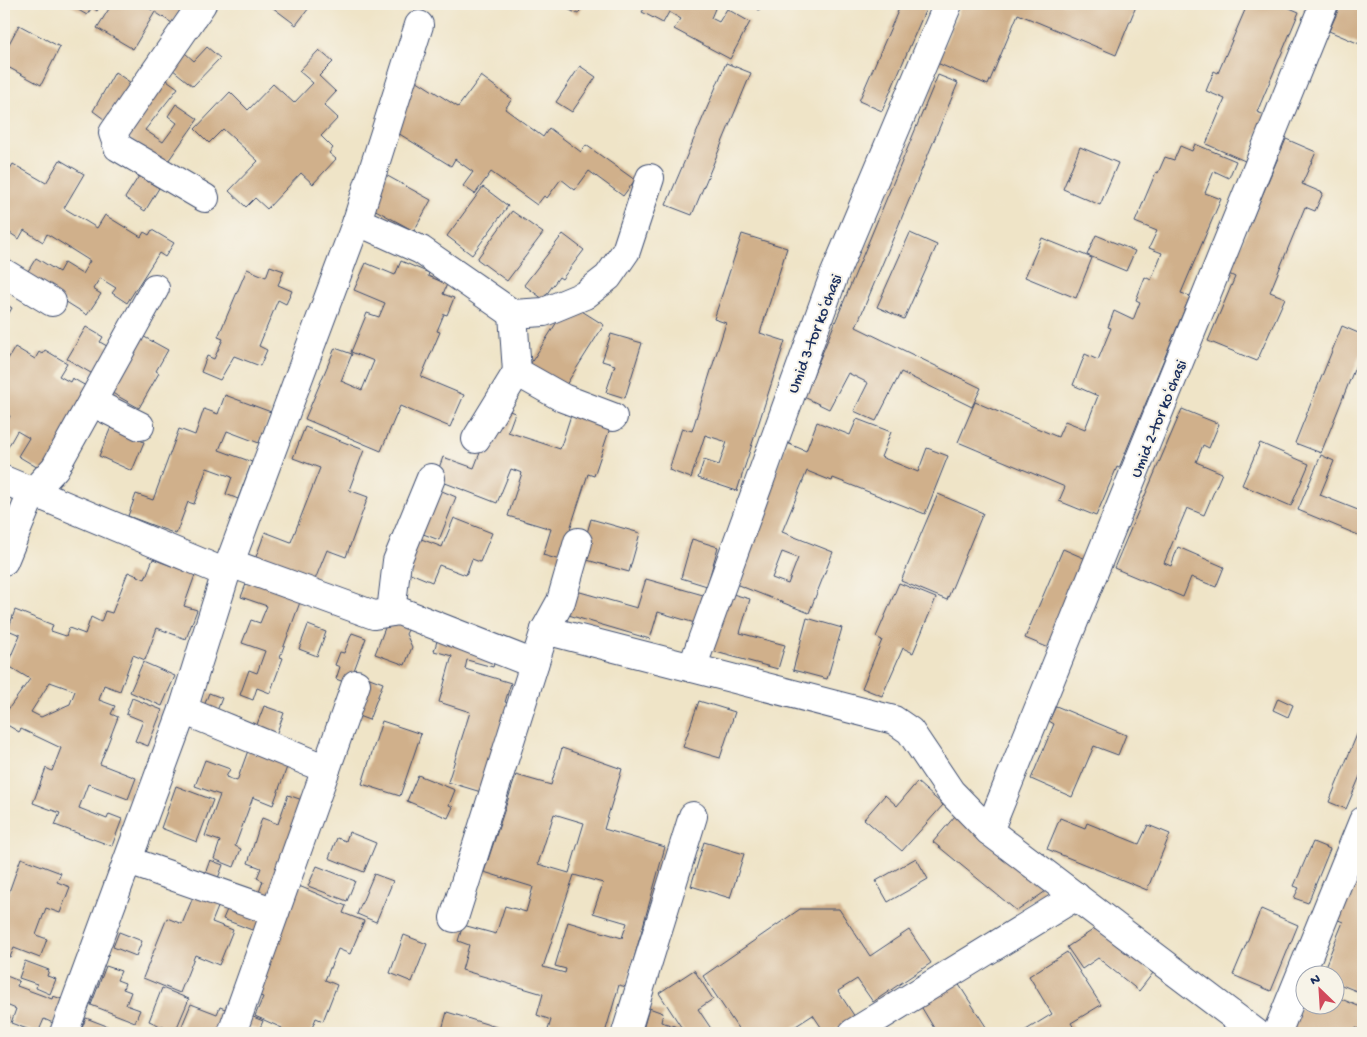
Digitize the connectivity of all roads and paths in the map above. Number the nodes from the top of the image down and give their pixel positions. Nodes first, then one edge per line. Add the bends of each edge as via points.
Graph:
1 (202, 4) edge
2 (948, 4) edge
3 (1324, 4) edge
4 (418, 25) dead end
5 (650, 178) dead end
6 (205, 198) dead end
7 (357, 221) junction
8 (4, 273) edge
9 (155, 288) dead end
10 (52, 302) dead end
11 (513, 314) junction
12 (517, 372) junction
13 (92, 402) junction
14 (613, 417) dead end
15 (140, 426) dead end
16 (476, 439) dead end
17 (431, 478) dead end
18 (4, 480) edge
19 (32, 493) junction
20 (578, 542) dead end
21 (4, 561) edge
22 (228, 568) junction
23 (391, 612) junction
24 (545, 630) junction
25 (534, 664) junction
26 (692, 668) junction
27 (356, 684) dead end
28 (182, 710) junction
29 (326, 769) junction
30 (693, 816) dead end
31 (1363, 821) edge
32 (990, 831) junction
33 (129, 860) junction
34 (1076, 896) junction
35 (275, 912) junction
36 (454, 918) dead end
37 (1246, 1031) edge
38 (64, 1033) edge
39 (232, 1033) edge
40 (626, 1033) edge
41 (853, 1033) edge
42 (1277, 1033) edge

1 - 6 street via 113,133 118,147
2 - 26 street, Umid 3-tor koʻchasi via 833,278
3 - 32 street, Umid 2-tor koʻchasi
4 - 7 street
5 - 11 street via 626,251 608,277 585,295 544,312
7 - 11 street via 421,250
7 - 22 street
8 - 10 street
9 - 13 street
11 - 12 street
12 - 14 street via 563,398
12 - 16 street
13 - 15 street
13 - 19 street via 55,468
17 - 23 street via 397,561
18 - 19 street
19 - 21 street
19 - 22 street
20 - 24 street via 561,601
22 - 23 street via 374,615
22 - 28 street
23 - 25 street via 399,610
24 - 25 street
24 - 26 street
25 - 36 street
26 - 32 street via 894,720 910,731 951,792
27 - 29 street
28 - 29 street
28 - 33 street
29 - 35 street
30 - 40 street
31 - 42 street
32 - 34 street
33 - 35 street
33 - 38 street
34 - 37 street
34 - 41 street
35 - 39 street

